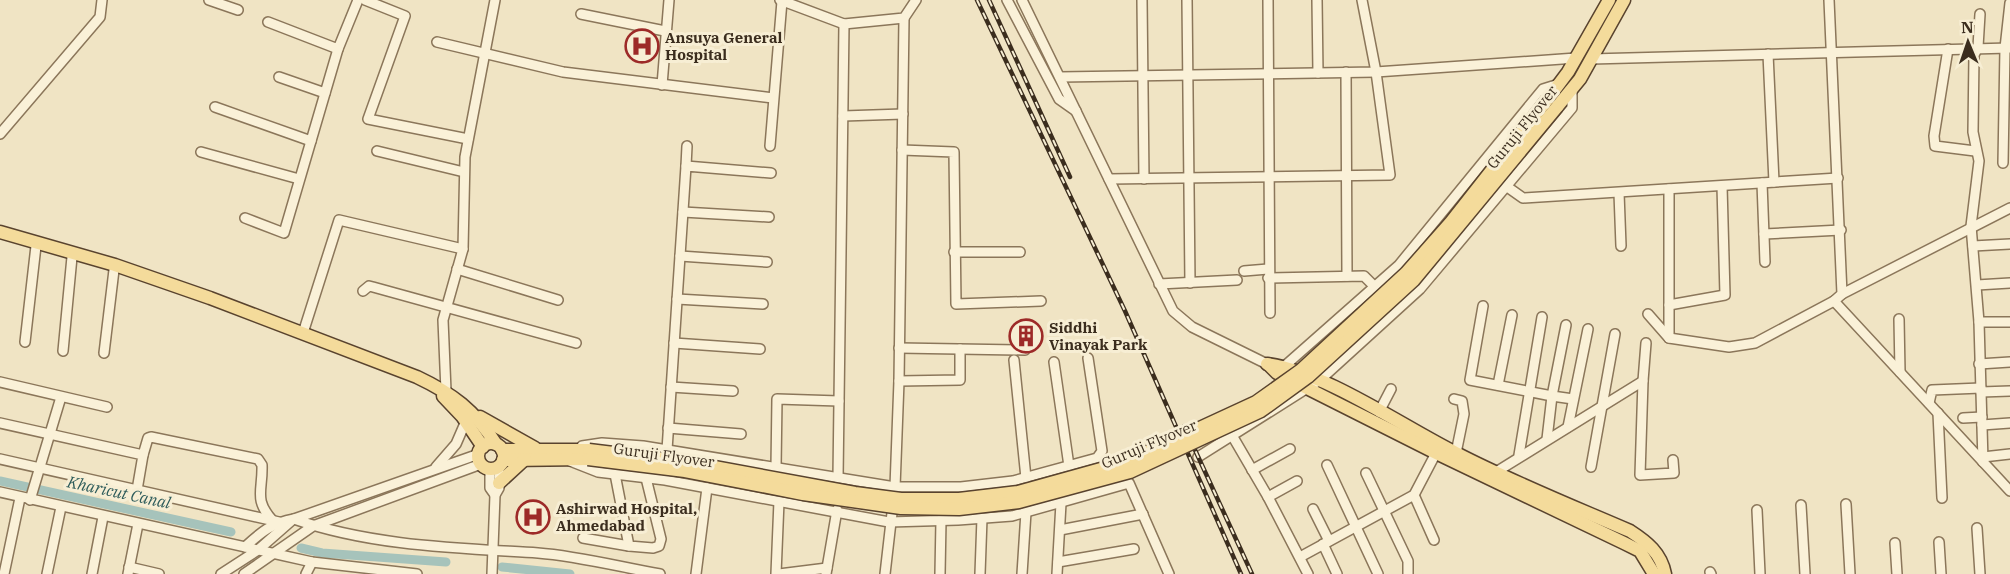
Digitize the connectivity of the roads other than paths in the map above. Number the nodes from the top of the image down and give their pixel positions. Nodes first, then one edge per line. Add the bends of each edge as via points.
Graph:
1 (102, 0) edge
2 (209, 0) edge
3 (358, 0) edge
4 (365, 0) edge
5 (495, 0) edge
6 (669, 0) edge
7 (781, 0) edge
8 (916, 0) edge
9 (1008, 0) edge
10 (1022, 0) edge
11 (1142, 0) edge
12 (1187, 0) edge
13 (1268, 0) edge
14 (1317, 0) edge
15 (1362, 0) edge
16 (1609, 0) edge
17 (1624, 0) edge
18 (1829, 0) edge
19 (2010, 3) edge
20 (238, 10) dead end
21 (580, 14) dead end
22 (1980, 14) dead end
23 (904, 18) junction
24 (268, 22) dead end
25 (844, 24) junction
26 (665, 31) junction
27 (437, 42) dead end
28 (1977, 48) junction
29 (2008, 48) edge
30 (338, 49) junction
31 (1948, 49) junction
32 (1831, 51) junction
33 (485, 54) junction
34 (1768, 54) junction
35 (1576, 58) junction
36 (1591, 59) junction
37 (1347, 72) junction
38 (1376, 72) junction
39 (1269, 73) junction
40 (1318, 73) junction
41 (1143, 75) junction
42 (1188, 75) junction
43 (1060, 76) junction
44 (279, 77) dead end
45 (1559, 84) junction
46 (662, 85) junction
47 (1572, 89) junction
48 (325, 93) junction
49 (773, 98) junction
50 (1552, 103) junction
51 (215, 107) dead end
52 (1078, 113) junction
53 (903, 114) junction
54 (843, 116) junction
55 (0, 134) edge
56 (468, 139) junction
57 (311, 141) junction
58 (687, 146) dead end
59 (770, 146) dead end
60 (902, 150) junction
61 (377, 151) dead end
62 (1975, 151) junction
63 (201, 152) dead end
64 (2003, 163) dead end
65 (686, 166) junction
66 (464, 172) junction
67 (771, 173) dead end
68 (1347, 175) junction
69 (1267, 177) junction
70 (1188, 178) junction
71 (1838, 178) junction
72 (300, 179) junction
73 (1109, 179) junction
74 (1144, 179) junction
75 (1774, 182) junction
76 (1762, 183) junction
77 (1506, 186) junction
78 (1722, 186) junction
79 (1669, 189) junction
80 (1619, 193) junction
81 (2010, 208) edge
82 (683, 212) junction
83 (770, 217) dead end
84 (245, 218) dead end
85 (1971, 226) junction
86 (1841, 230) junction
87 (0, 232) edge
88 (1764, 234) junction
89 (0, 237) edge
90 (2010, 244) edge
91 (36, 246) junction
92 (1621, 246) dead end
93 (1973, 246) junction
94 (463, 249) junction
95 (954, 252) junction
96 (1020, 252) dead end
97 (680, 256) junction
98 (72, 257) junction
99 (767, 262) dead end
100 (1765, 262) dead end
101 (457, 269) junction
102 (114, 270) junction
103 (1244, 271) dead end
104 (1268, 273) junction
105 (1347, 276) junction
106 (1237, 280) dead end
107 (1190, 282) junction
108 (1159, 284) junction
109 (2010, 284) edge
110 (1977, 285) junction
111 (1374, 286) junction
112 (363, 291) dead end
113 (1842, 294) junction
114 (677, 299) junction
115 (558, 300) dead end
116 (1041, 301) dead end
117 (1834, 301) junction
118 (763, 304) dead end
119 (1669, 305) junction
120 (1483, 306) dead end
121 (447, 308) junction
122 (1270, 313) dead end
123 (1648, 314) dead end
124 (1512, 315) dead end
125 (1542, 317) dead end
126 (1899, 319) dead end
127 (1979, 322) junction
128 (2010, 322) edge
129 (1566, 325) dead end
130 (1588, 329) dead end
131 (303, 333) junction
132 (1615, 334) dead end
133 (1669, 338) junction
134 (25, 342) dead end
135 (576, 343) dead end
136 (674, 343) junction
137 (1646, 343) dead end
138 (899, 348) junction
139 (760, 349) dead end
140 (960, 349) junction
141 (1024, 350) dead end
142 (63, 351) dead end
143 (104, 353) dead end
144 (1088, 358) dead end
145 (1014, 360) dead end
146 (1054, 362) dead end
147 (2010, 362) edge
148 (1979, 364) junction
149 (1276, 368) junction
150 (1900, 372) junction
151 (899, 381) junction
152 (1643, 381) junction
153 (0, 382) edge
154 (1314, 384) junction
155 (1498, 385) junction
156 (671, 387) junction
157 (1391, 389) dead end
158 (1981, 390) junction
159 (446, 391) junction
160 (733, 391) dead end
161 (2010, 391) edge
162 (1530, 392) junction
163 (1552, 396) junction
164 (61, 398) junction
165 (1454, 399) dead end
166 (1573, 399) junction
167 (839, 401) junction
168 (1929, 404) junction
169 (1601, 405) junction
170 (107, 406) dead end
171 (1379, 412) junction
172 (1938, 413) junction
173 (467, 415) junction
174 (1963, 418) dead end
175 (1982, 421) junction
176 (0, 423) edge
177 (2010, 423) edge
178 (1568, 427) junction
179 (668, 428) junction
180 (741, 434) dead end
181 (50, 436) junction
182 (1233, 437) junction
183 (1547, 439) junction
184 (536, 449) junction
185 (1290, 449) dead end
186 (667, 450) junction
187 (1436, 453) junction
188 (1456, 453) junction
189 (565, 454) junction
190 (2010, 454) edge
191 (143, 455) junction
192 (1519, 455) junction
193 (492, 457) junction
194 (1198, 457) dead end
195 (0, 459) edge
196 (525, 459) junction
197 (1983, 459) junction
198 (1673, 460) dead end
199 (1327, 465) dead end
200 (1069, 466) junction
201 (776, 467) junction
202 (1591, 467) dead end
203 (435, 469) junction
204 (1252, 470) junction
205 (38, 471) junction
206 (1496, 472) junction
207 (1366, 473) dead end
208 (615, 474) junction
209 (646, 478) junction
210 (838, 478) junction
211 (1026, 478) junction
212 (1297, 482) dead end
213 (895, 487) junction
214 (707, 488) junction
215 (497, 489) junction
216 (136, 490) junction
217 (2010, 491) edge
218 (0, 492) edge
219 (1414, 495) junction
220 (28, 497) junction
221 (1268, 497) junction
222 (1942, 498) dead end
223 (779, 501) junction
224 (1061, 503) junction
225 (1846, 504) dead end
226 (1801, 505) dead end
227 (61, 507) junction
228 (837, 510) junction
229 (1313, 510) dead end
230 (1386, 510) junction
231 (1757, 510) dead end
232 (1026, 512) junction
233 (1143, 514) junction
234 (103, 517) junction
235 (982, 518) junction
236 (294, 519) junction
237 (941, 520) junction
238 (276, 521) junction
239 (889, 522) junction
240 (138, 524) junction
241 (313, 526) junction
242 (1356, 526) junction
243 (1977, 528) dead end
244 (1060, 530) junction
245 (583, 538) dead end
246 (1434, 540) dead end
247 (1939, 542) dead end
248 (1326, 543) junction
249 (1895, 543) dead end
250 (629, 546) junction
251 (245, 547) junction
252 (1134, 549) dead end
253 (258, 550) junction
254 (492, 552) junction
255 (273, 554) junction
256 (1300, 557) junction
257 (312, 562) junction
258 (1058, 562) junction
259 (129, 571) edge
260 (827, 571) edge
261 (1657, 572) edge
262 (394, 573) edge
263 (4, 574) edge
264 (47, 574) edge
265 (92, 574) edge
266 (159, 574) edge
267 (222, 574) edge
268 (244, 574) edge
269 (306, 574) edge
270 (417, 574) edge
271 (492, 574) edge
272 (660, 574) edge
273 (696, 574) edge
274 (778, 574) edge
275 (885, 574) edge
276 (940, 574) edge
277 (980, 574) edge
278 (1022, 574) edge
279 (1057, 574) edge
280 (1169, 574) edge
281 (1308, 574) edge
282 (1337, 574) edge
283 (1378, 574) edge
284 (1408, 574) edge
285 (1760, 574) edge
286 (1804, 574) edge
287 (1850, 574) edge
288 (1897, 574) edge
289 (1941, 574) edge
290 (1980, 574) edge

1 - 55 street via 100,17
2 - 20 street
3 - 30 street
4 - 56 street via 405,16 368,119
5 - 33 street
6 - 26 street
7 - 25 street
7 - 49 street
8 - 23 street
9 - 52 street via 1059,99
10 - 43 street
11 - 41 street
12 - 42 street
13 - 39 street
14 - 40 street
15 - 38 street
16 - 35 main road, Guruji Flyover
17 - 36 main road, Guruji Flyover
18 - 32 street
19 - 29 street
21 - 26 street
22 - 28 street
23 - 25 street
23 - 53 street
24 - 30 street
25 - 54 street
26 - 46 street
27 - 33 street
28 - 29 street
28 - 31 street
28 - 62 street
29 - 64 street
30 - 48 street
31 - 32 street
31 - 62 street via 1935,146
32 - 34 street
32 - 71 street
33 - 46 street via 563,72
33 - 56 street
34 - 36 street
34 - 75 street
35 - 38 street
35 - 45 main road, Guruji Flyover
36 - 47 main road, Guruji Flyover
37 - 38 street
37 - 40 street
37 - 68 street
38 - 68 street via 1390,175
39 - 40 street
39 - 42 street
39 - 69 street
41 - 42 street
41 - 43 street
41 - 74 street
42 - 70 street
43 - 52 street
44 - 48 street
45 - 50 main road, Guruji Flyover
45 - 111 street via 1543,89 1399,265
46 - 49 street
47 - 50 main road, Guruji Flyover
47 - 77 street via 1572,108
48 - 57 street
49 - 59 street
50 - 189 main road, Guruji Flyover, bridge via 1406,273 1301,369 1256,402 1126,462 1018,492 959,499 902,499 687,462
51 - 57 street
52 - 73 street
53 - 54 street
53 - 60 street
54 - 167 street
56 - 66 street
57 - 72 street
58 - 65 street
60 - 95 street via 954,152
60 - 138 street
61 - 66 street
62 - 85 street via 1979,161
63 - 72 street
65 - 67 street
65 - 82 street
66 - 94 street
68 - 69 street
68 - 105 street
69 - 70 street
69 - 104 street
70 - 74 street
70 - 107 street
71 - 75 street
71 - 86 street
72 - 84 street via 284,232
73 - 74 street
73 - 108 street
75 - 76 street
76 - 78 street
76 - 88 street
77 - 80 street via 1523,198
77 - 154 street via 1420,289
78 - 79 street
78 - 119 street via 1725,295
79 - 80 street
79 - 119 street
80 - 92 street
81 - 85 street
82 - 83 street
82 - 97 street
85 - 93 street
85 - 113 street
86 - 88 street
86 - 113 street
87 - 131 main road via 115,265
88 - 100 street
89 - 91 main road
90 - 93 street
91 - 98 main road
91 - 134 street
93 - 110 street
94 - 101 street
94 - 131 street via 339,220
95 - 96 street
95 - 116 street via 956,304
97 - 99 street
97 - 114 street
98 - 102 main road
98 - 142 street
101 - 115 street
101 - 121 street
102 - 143 street
102 - 173 main road via 359,358 447,397
103 - 104 street
104 - 105 street
104 - 122 street
105 - 111 street via 1364,276
106 - 107 street
107 - 108 street
108 - 149 street via 1182,321
109 - 110 street
110 - 127 street
111 - 149 street
112 - 121 street via 374,287
113 - 117 street
114 - 118 street
114 - 136 street
117 - 133 street via 1755,343 1729,347
117 - 150 street
119 - 133 street
120 - 155 street via 1470,380
121 - 135 street
121 - 159 street via 443,320
123 - 133 street
124 - 155 street
125 - 162 street
126 - 150 street
127 - 128 street
127 - 148 street
129 - 163 street
130 - 166 street
131 - 159 main road
132 - 169 street
136 - 139 street
136 - 156 street
137 - 152 street
138 - 140 street
138 - 151 street
140 - 141 street
140 - 151 street via 960,380
144 - 200 street via 1102,446 1097,458
145 - 211 street
146 - 200 street
147 - 148 street
148 - 158 street
149 - 154 main road
150 - 168 street
151 - 213 street
152 - 169 street
152 - 198 street via 1640,475 1674,473
153 - 164 street
154 - 171 main road
154 - 182 street
154 - 187 main road
155 - 162 street
156 - 160 street
156 - 179 street
157 - 171 street
158 - 161 street
158 - 168 street via 1932,390
158 - 175 street
159 - 173 main road
162 - 163 street
162 - 192 street
163 - 166 street
163 - 183 street
164 - 170 street
164 - 181 street
165 - 188 street via 1462,401 1464,414
166 - 178 street
167 - 201 street via 777,399
167 - 210 street
168 - 172 street
169 - 178 street
169 - 202 street
171 - 188 main road
172 - 197 street
172 - 222 street
173 - 184 main road
173 - 193 main road
173 - 203 street via 456,444
174 - 175 street
175 - 177 street
175 - 197 street
176 - 181 street
178 - 183 street
179 - 180 street
179 - 186 street
181 - 191 street
181 - 205 street
182 - 194 street
182 - 204 street
183 - 192 street
184 - 189 main road
184 - 193 main road
185 - 204 street
186 - 189 street via 602,443
186 - 201 street
187 - 219 street
187 - 261 main road via 1640,551
188 - 206 main road
189 - 196 main road
189 - 208 street via 598,472
190 - 197 street
191 - 216 street
191 - 238 street via 151,437 258,459 262,465 261,508
192 - 206 street
193 - 196 main road
193 - 203 street
193 - 215 street
193 - 241 street
195 - 205 street
196 - 215 main road
197 - 217 street
199 - 242 street
200 - 211 street
201 - 210 street
203 - 236 street
204 - 221 street
205 - 216 street
205 - 220 street
206 - 261 main road via 1630,531 1657,553
207 - 230 street
208 - 209 street
208 - 250 street
209 - 214 street
209 - 250 street via 661,539 659,546 653,548
210 - 213 street
211 - 213 street via 961,487
212 - 221 street
213 - 239 street
214 - 223 street
214 - 273 street
215 - 254 street
216 - 238 street
218 - 220 street
219 - 230 street
219 - 246 street
220 - 227 street
220 - 263 street
221 - 256 street
223 - 228 street
223 - 274 street
224 - 232 street
224 - 233 street via 1129,483
224 - 244 street
225 - 287 street
226 - 286 street
227 - 234 street
227 - 264 street
228 - 239 street
228 - 260 street
229 - 248 street
230 - 242 street
230 - 284 street via 1408,561
231 - 285 street
232 - 235 street
232 - 278 street
233 - 244 street
233 - 280 street
234 - 240 street
234 - 265 street
235 - 237 street
235 - 277 street
236 - 238 street
236 - 241 street
236 - 253 street
237 - 239 street
237 - 276 street
238 - 251 street
239 - 275 street
240 - 251 street
240 - 259 street
241 - 254 street via 362,537
241 - 255 street
242 - 248 street
242 - 283 street
243 - 290 street
244 - 258 street
245 - 250 street
247 - 289 street
248 - 256 street
248 - 282 street
249 - 288 street
251 - 253 street
252 - 258 street
253 - 255 street
253 - 267 street
254 - 271 street
254 - 272 street via 540,553
255 - 257 street
255 - 268 street
256 - 281 street
257 - 262 street
257 - 269 street
258 - 279 street
259 - 266 street
260 - 274 street
262 - 270 street

